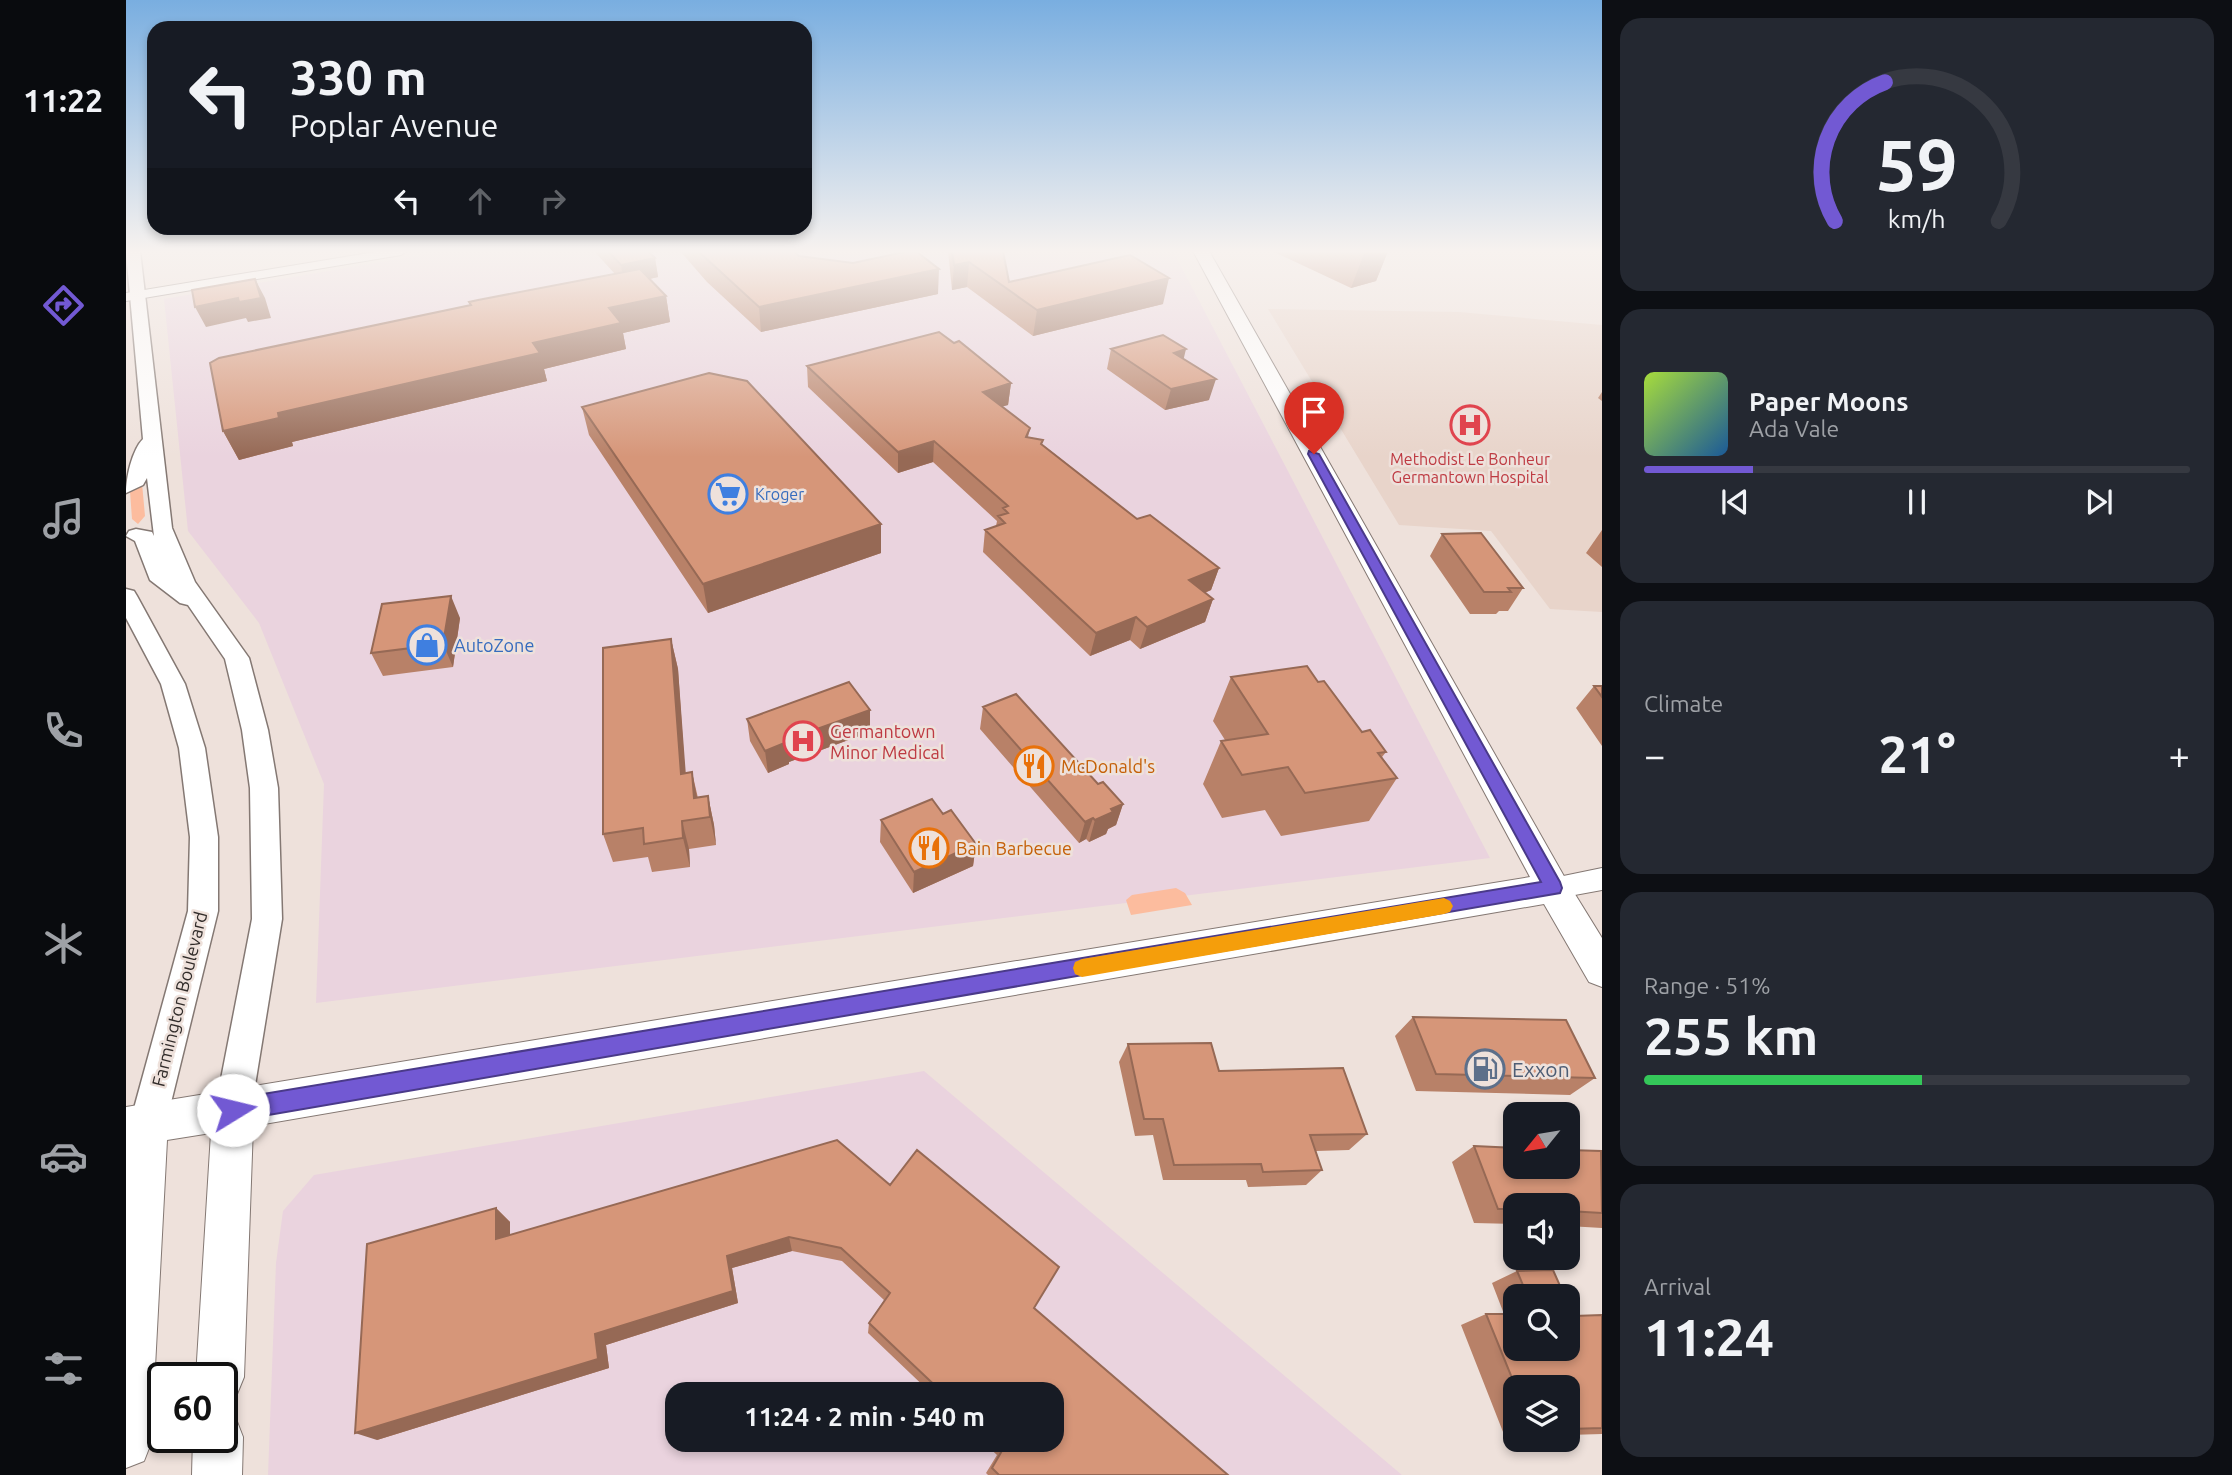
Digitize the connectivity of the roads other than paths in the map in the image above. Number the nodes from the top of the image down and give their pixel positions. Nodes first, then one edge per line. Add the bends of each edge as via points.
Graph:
1 (133, 320) edge
2 (1239, 320) edge
3 (137, 409) edge
4 (152, 433) junction
5 (126, 487) edge
6 (162, 528) junction
7 (131, 536) edge
8 (126, 596) edge
9 (200, 608) junction
10 (1602, 878) edge
11 (1553, 888) junction
12 (1602, 970) edge
13 (233, 1110) junction
14 (137, 1125) edge
15 (221, 1362) edge
16 (126, 1443) edge
17 (218, 1453) edge
18 (218, 1475) edge

1 - 3 main road
2 - 11 main road
3 - 4 main road
4 - 5 main road via 136,481
4 - 6 main road
6 - 7 main road
6 - 9 main road via 172,558
7 - 9 main road via 144,537 158,575
8 - 14 main road, Farmington Boulevard via 173,684 191,748 204,837 203,911
9 - 13 main road via 237,658 264,788 267,919
10 - 11 street
11 - 12 main road
11 - 13 main road
13 - 14 main road
13 - 15 main road
14 - 16 main road
17 - 18 main road

